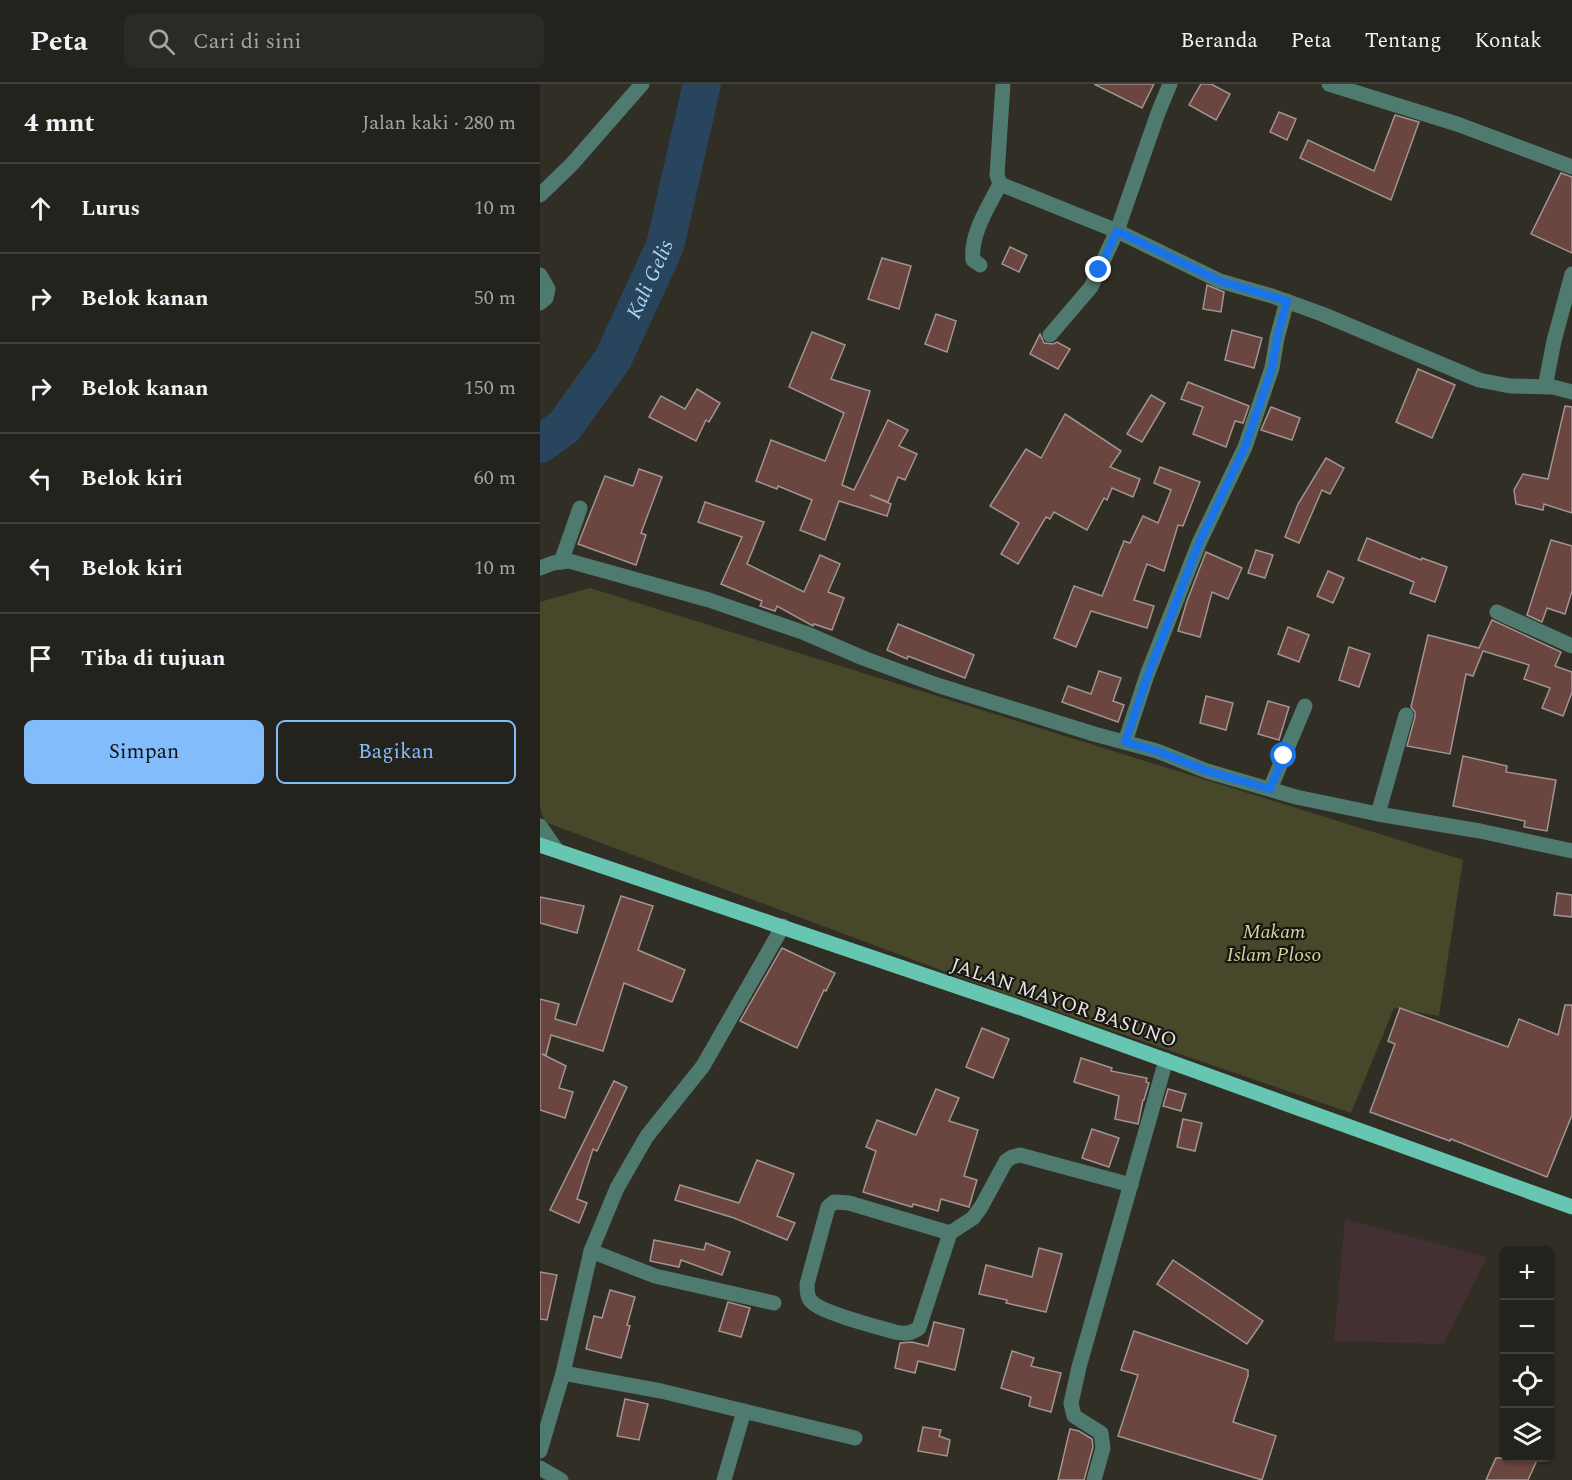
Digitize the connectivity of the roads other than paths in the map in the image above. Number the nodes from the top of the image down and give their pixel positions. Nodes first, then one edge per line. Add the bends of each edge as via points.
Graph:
1 (642, 84) edge
2 (1003, 84) edge
3 (1170, 84) edge
4 (1329, 84) edge
5 (1572, 167) edge
6 (1000, 184) junction
7 (540, 195) edge
8 (1117, 231) junction
9 (980, 265) dead end
10 (540, 274) edge
11 (1572, 274) edge
12 (1287, 301) junction
13 (540, 303) edge
14 (1050, 334) dead end
15 (1545, 387) junction
16 (1572, 392) edge
17 (580, 508) dead end
18 (561, 562) junction
19 (540, 568) edge
20 (1497, 612) dead end
21 (1572, 646) edge
22 (1305, 706) dead end
23 (1406, 715) dead end
24 (1125, 742) junction
25 (1270, 789) junction
26 (1378, 814) junction
27 (540, 826) edge
28 (540, 845) edge
29 (556, 849) junction
30 (1572, 851) edge
31 (783, 926) junction
32 (1166, 1060) junction
33 (1131, 1185) junction
34 (1572, 1206) edge
35 (950, 1233) junction
36 (591, 1251) junction
37 (774, 1303) dead end
38 (563, 1373) junction
39 (744, 1411) junction
40 (855, 1438) dead end
41 (540, 1451) edge
42 (540, 1468) edge
43 (561, 1480) edge
44 (724, 1480) edge
45 (1094, 1480) edge

1 - 7 street
2 - 6 street via 996,175
3 - 8 street
4 - 5 street via 1457,124
6 - 8 street
6 - 9 street via 972,249 973,260
8 - 12 street via 1220,281
8 - 14 street via 1091,287
10 - 13 street via 548,292
11 - 15 street
12 - 15 street via 1479,380
12 - 24 street via 1272,368 1245,447 1199,543
15 - 16 street
17 - 18 street
18 - 19 street
18 - 24 street via 709,600 937,685
20 - 21 street
22 - 25 street
23 - 26 street
24 - 25 street
25 - 26 street
26 - 30 street
27 - 29 street
28 - 29 main road, JALAN MAYOR BASUNO
29 - 31 main road, JALAN MAYOR BASUNO
31 - 32 main road, JALAN MAYOR BASUNO
31 - 36 street via 703,1066 647,1136 617,1188
32 - 33 street
32 - 34 main road, JALAN MAYOR BASUNO
33 - 35 street via 1020,1155 1012,1157 973,1218
33 - 45 street via 1071,1403 1074,1416 1101,1432 1103,1448
35 - 35 street via 919,1328 913,1332 894,1332 827,1310 812,1302 808,1294 807,1284 828,1207 834,1202
36 - 37 street via 655,1276
36 - 38 street
38 - 39 street
38 - 41 street
39 - 40 street
39 - 44 street
42 - 43 street

